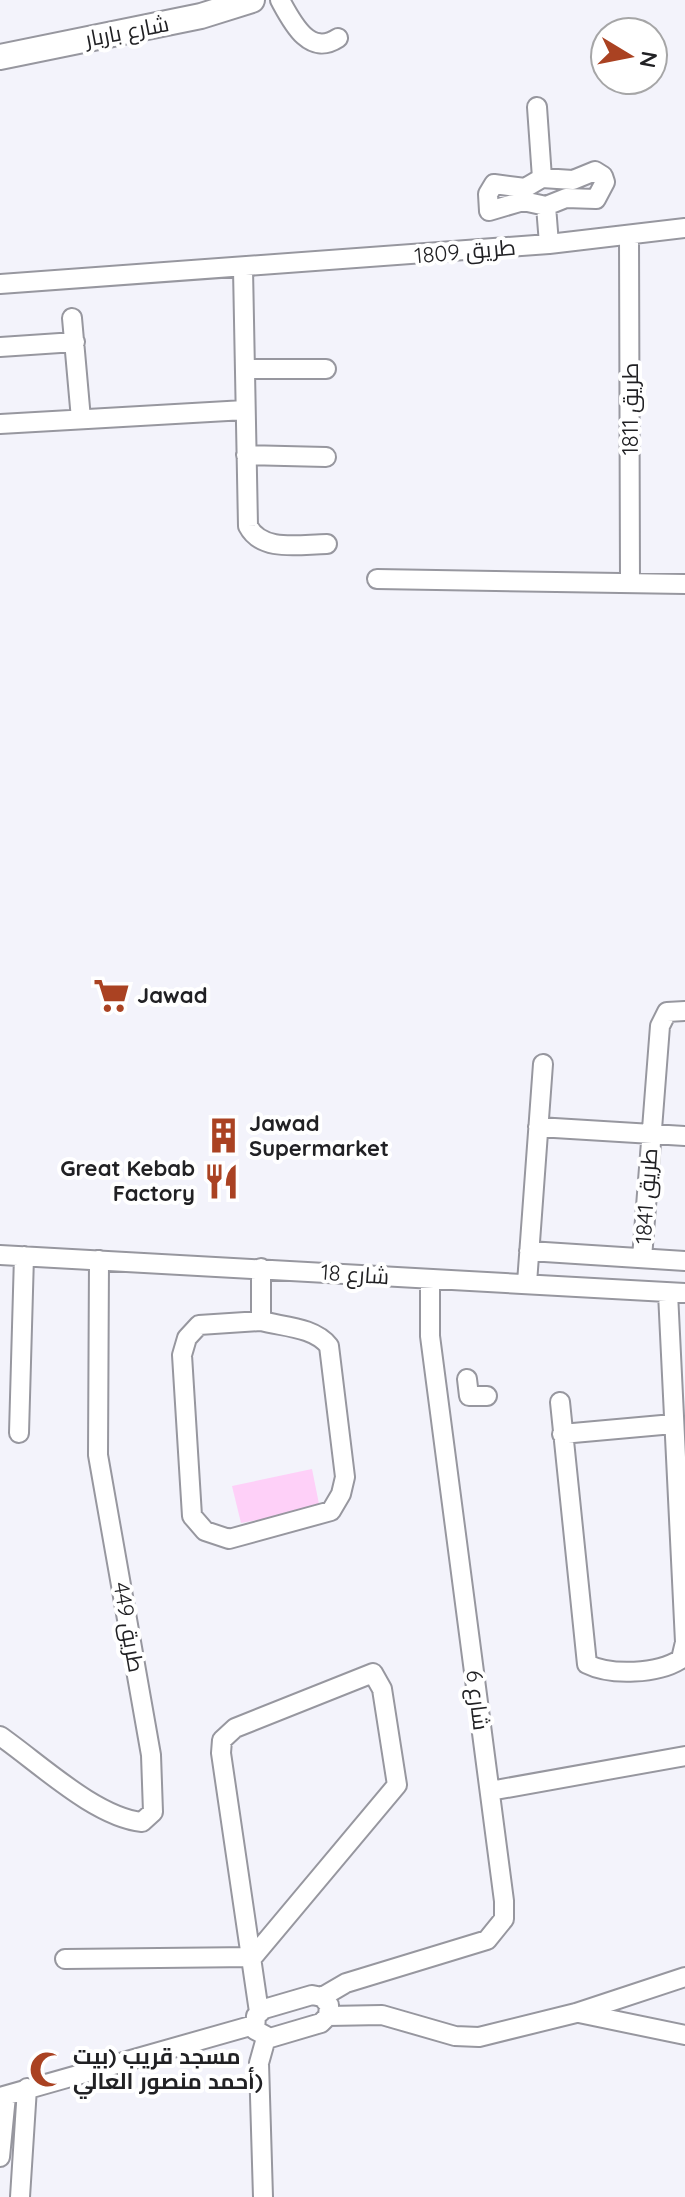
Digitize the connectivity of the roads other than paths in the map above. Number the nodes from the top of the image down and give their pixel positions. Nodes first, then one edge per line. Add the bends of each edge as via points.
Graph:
1 (252, 0) edge
2 (280, 0) edge
3 (338, 38) dead end
4 (0, 57) edge
5 (537, 107) dead end
6 (542, 178) junction
7 (523, 194) junction
8 (546, 206) junction
9 (489, 211) junction
10 (685, 228) edge
11 (491, 231) dead end
12 (629, 235) junction
13 (549, 244) junction
14 (243, 269) junction
15 (0, 284) edge
16 (72, 318) dead end
17 (75, 342) junction
18 (0, 347) edge
19 (245, 369) junction
20 (326, 369) dead end
21 (245, 410) junction
22 (81, 419) junction
23 (0, 424) edge
24 (246, 455) junction
25 (326, 457) dead end
26 (327, 544) dead end
27 (377, 579) dead end
28 (630, 583) junction
29 (685, 584) edge
30 (685, 1011) edge
31 (543, 1064) dead end
32 (538, 1127) junction
33 (651, 1134) junction
34 (685, 1136) edge
35 (529, 1251) junction
36 (0, 1255) edge
37 (24, 1256) junction
38 (642, 1258) junction
39 (99, 1260) junction
40 (685, 1261) edge
41 (261, 1268) junction
42 (430, 1279) junction
43 (527, 1283) junction
44 (676, 1293) edge
45 (261, 1321) junction
46 (474, 1390) dead end
47 (438, 1401) junction
48 (560, 1402) dead end
49 (673, 1424) junction
50 (19, 1433) dead end
51 (562, 1434) junction
52 (0, 1736) edge
53 (685, 1756) edge
54 (490, 1791) junction
55 (253, 1957) junction
56 (65, 1959) dead end
57 (685, 1977) edge
58 (322, 1997) junction
59 (285, 2003) junction
60 (576, 2013) junction
61 (328, 2016) junction
62 (260, 2025) junction
63 (293, 2032) junction
64 (685, 2035) edge
65 (27, 2088) junction
66 (3, 2097) edge
67 (0, 2157) edge
68 (20, 2197) edge
69 (263, 2197) edge

1 - 4 street, شارع باربار via 201,16
2 - 3 street via 313,43
5 - 6 street
6 - 7 street
6 - 8 street via 570,189
7 - 8 street
7 - 9 street
7 - 9 street via 494,184 488,194
8 - 13 street
9 - 11 street
10 - 12 street, طريق 1809
12 - 13 street, طريق 1809
12 - 28 street, طريق 1811
13 - 14 street, طريق 1809
14 - 15 street, طريق 1809
14 - 19 street
16 - 17 street
17 - 18 street
17 - 22 street
19 - 20 street
19 - 21 street
21 - 22 street
21 - 24 street
22 - 23 street
24 - 25 street
24 - 26 street via 247,519 256,537 267,543
27 - 28 street
28 - 29 street
30 - 33 street, طريق 1841 via 667,1012 661,1021
31 - 32 street
32 - 33 street, طريق 1841
32 - 35 street
33 - 34 street, طريق 1841
33 - 38 street, طريق 1841
35 - 38 street, طريق 1841
35 - 43 street
36 - 37 street, شارع 18
37 - 39 street, شارع 18
37 - 50 street
38 - 40 street, طريق 1841
39 - 41 street, شارع 18
39 - 52 street, طريق 449 via 98,1455 151,1755 153,1812 142,1822 97,1806
41 - 42 street, شارع 18
41 - 45 street
42 - 43 street, شارع 18
42 - 47 street, شارع 6
43 - 44 street, شارع 18
44 - 49 street
45 - 45 street via 322,1337 329,1346 345,1477 331,1511 229,1539 205,1531 192,1516 182,1355 187,1338 199,1325
46 - 47 street
47 - 54 street, شارع 6
48 - 51 street
49 - 51 street
49 - 51 street via 685,1642 681,1659 669,1667 602,1672 587,1664
53 - 54 street
54 - 58 street, شارع 6 via 505,1910 494,1934 346,1983
55 - 55 street via 397,1785 382,1689 373,1673 235,1728 222,1740
55 - 56 street
55 - 62 street
57 - 60 street
58 - 59 street, شارع 6
58 - 61 street via 329,2005
59 - 62 street, شارع 6
59 - 63 street
60 - 61 street via 479,2037 455,2036 382,2015
60 - 64 street
61 - 63 street
62 - 63 street
62 - 65 street
62 - 69 street
65 - 66 street
65 - 68 street
66 - 67 street

